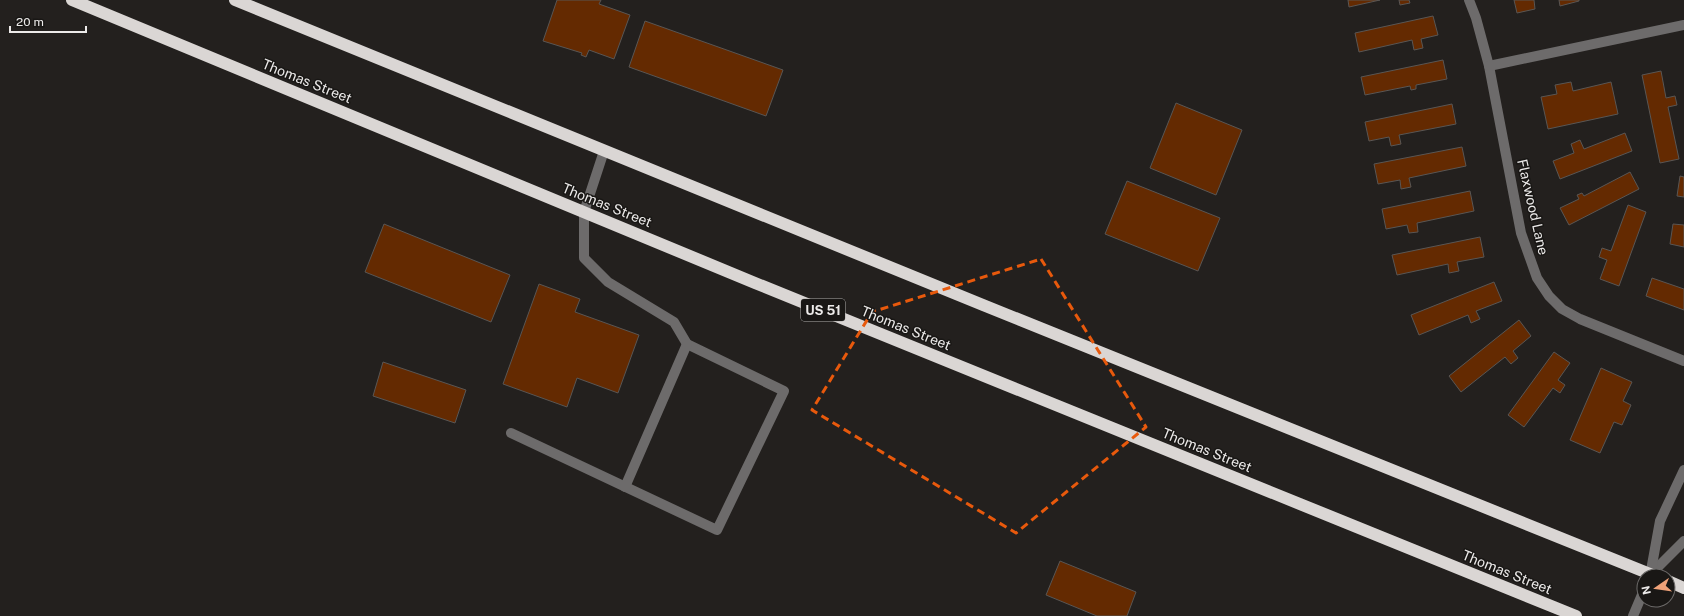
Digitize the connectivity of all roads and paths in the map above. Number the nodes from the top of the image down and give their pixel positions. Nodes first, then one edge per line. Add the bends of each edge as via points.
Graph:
1 (235, 0) edge
2 (1469, 0) edge
3 (77, 1) edge
4 (1684, 25) edge
5 (1489, 66) junction
6 (604, 150) junction
7 (584, 212) junction
8 (687, 344) junction
9 (1684, 360) edge
10 (511, 433) dead end
11 (1684, 470) edge
12 (625, 487) junction
13 (1684, 541) edge
14 (1653, 568) edge
15 (1659, 568) edge
16 (1636, 569) edge
17 (1576, 616) edge

1 - 6 highway
2 - 5 street, Flaxwood Lane
3 - 7 highway, Thomas Street / US 51
4 - 5 street
5 - 9 street, Flaxwood Lane via 1521,233 1537,278 1562,309 1580,319
6 - 7 street
6 - 16 highway
7 - 8 street via 584,258 608,282 674,322
7 - 17 highway, Thomas Street / US 51
8 - 12 street
8 - 12 street via 784,391 717,530
10 - 12 street
11 - 14 street via 1660,521
13 - 15 street

